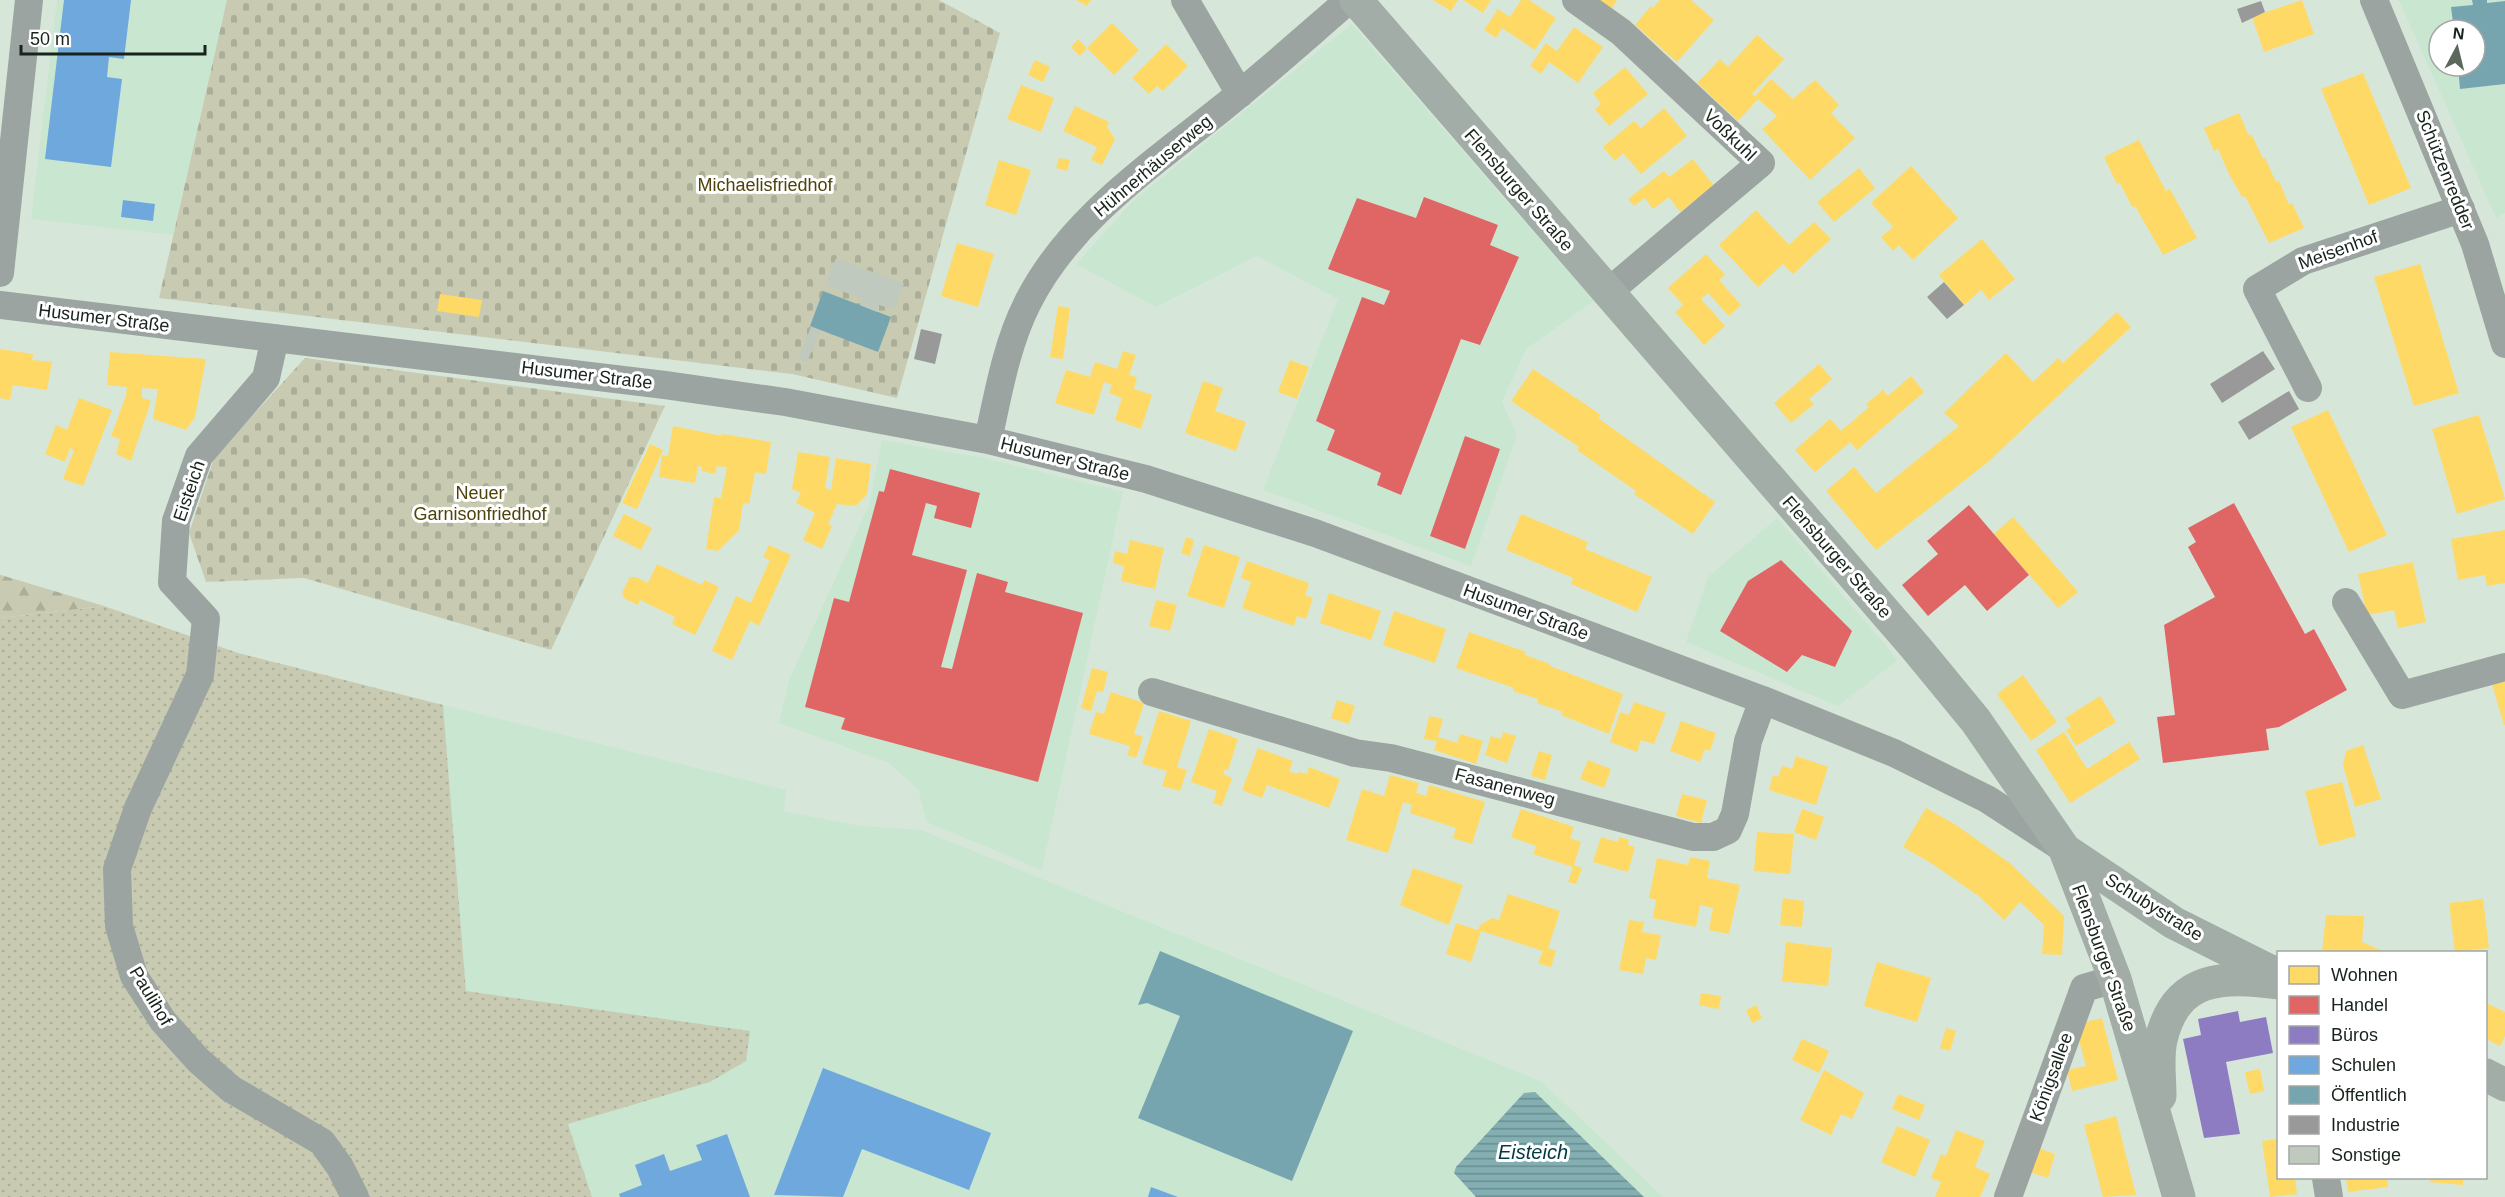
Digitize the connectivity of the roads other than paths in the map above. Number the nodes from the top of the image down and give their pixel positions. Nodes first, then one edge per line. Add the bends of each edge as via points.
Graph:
1 (29, 0) edge
2 (1185, 0) edge
3 (1349, 0) edge
4 (1356, 0) edge
5 (1576, 0) edge
6 (2374, 0) edge
7 (1240, 94) junction
8 (2461, 209) junction
9 (0, 271) edge
10 (1607, 293) junction
11 (0, 305) edge
12 (275, 338) junction
13 (2505, 344) edge
14 (2308, 388) dead end
15 (988, 440) junction
16 (2346, 602) dead end
17 (206, 619) joint
18 (2505, 668) edge
19 (1152, 692) dead end
20 (1763, 700) junction
21 (2065, 850) junction
22 (2277, 974) edge
23 (2115, 980) junction
24 (2277, 983) edge
25 (2487, 1076) edge
26 (2505, 1085) edge
27 (2161, 1134) junction
28 (2326, 1179) edge
29 (355, 1197) edge
30 (2008, 1197) edge
31 (2179, 1197) edge
32 (2329, 1197) edge

1 - 9 street
2 - 7 street
3 - 7 street, Hühnerhäuserweg
4 - 10 street, Flensburger Straße
5 - 10 street, Voßkuhl via 1621,32 1761,163
6 - 8 street, Schützenredder
7 - 15 street, Hühnerhäuserweg via 1101,207 1059,255 1027,304 1008,355
8 - 13 street, Schützenredder via 2487,278
8 - 14 street, Meisenhof via 2303,261 2257,289
10 - 21 street, Flensburger Straße via 1961,703
11 - 12 street, Husumer Straße
12 - 15 street, Husumer Straße via 785,402
12 - 17 street, Eisteich via 266,378 199,456 176,521 172,582
15 - 20 street, Husumer Straße via 1146,479 1315,533
16 - 18 street via 2402,695
17 - 29 street, Paulihof via 200,675 138,808 117,869 119,926 134,976 163,1021 231,1089 322,1142
19 - 20 street, Fasanenweg via 1355,753 1402,760 1693,837 1713,837 1728,830 1735,814 1748,741
20 - 21 street, Husumer Straße via 1894,753 1987,800
21 - 22 street, Schubystraße via 2174,923
21 - 23 street, Flensburger Straße
23 - 27 street, Flensburger Straße
23 - 30 street, Königsallee via 2084,988
24 - 27 street via 2216,980 2183,994 2169,1013 2160,1042
25 - 26 street
27 - 31 street, Flensburger Straße
28 - 32 street

